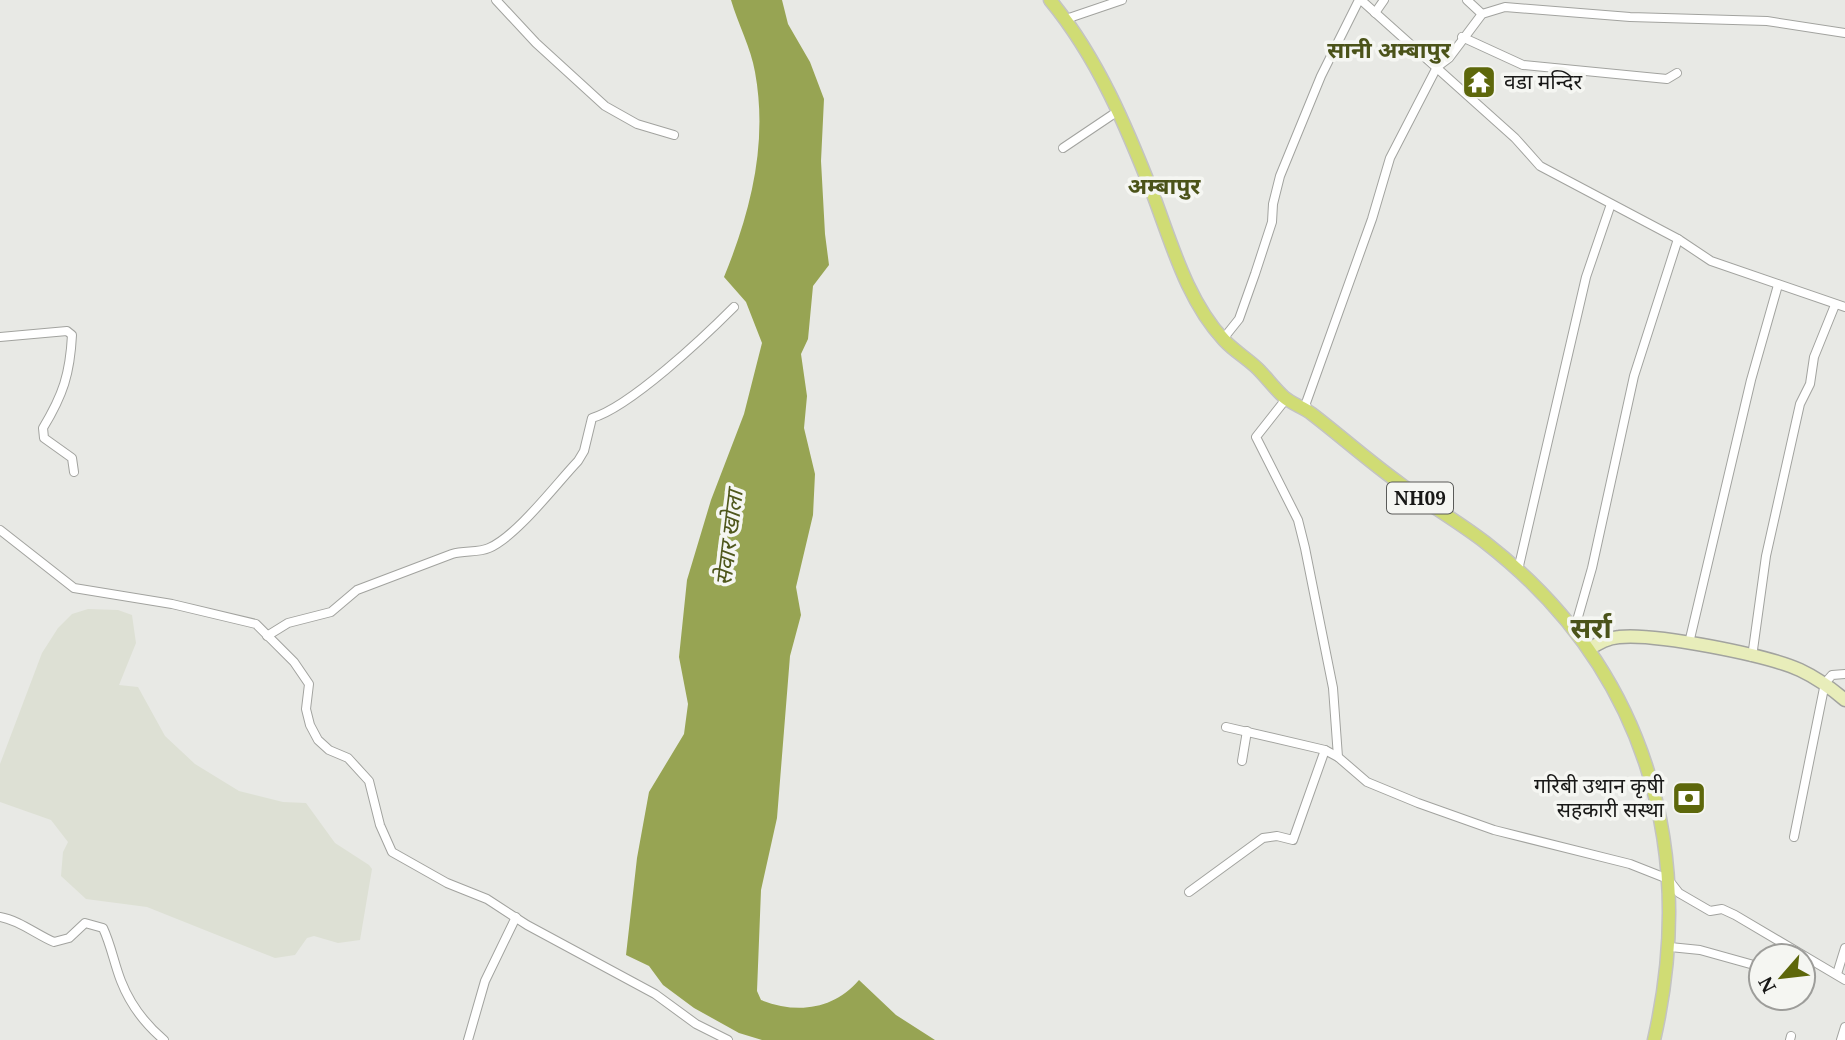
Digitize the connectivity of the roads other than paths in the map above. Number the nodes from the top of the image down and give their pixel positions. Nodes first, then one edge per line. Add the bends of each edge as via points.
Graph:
1 (496, 0) edge
2 (1050, 0) edge
3 (1122, 0) edge
4 (1360, 0) edge
5 (1384, 0) edge
6 (1467, 0) edge
7 (1375, 13) junction
8 (1482, 14) junction
9 (1066, 19) junction
10 (1845, 33) edge
11 (1462, 37) junction
12 (1437, 68) junction
13 (1677, 73) dead end
14 (1118, 111) junction
15 (674, 135) dead end
16 (1063, 148) dead end
17 (1611, 204) junction
18 (1678, 239) junction
19 (1778, 285) junction
20 (1835, 304) junction
21 (734, 307) dead end
22 (1845, 307) edge
23 (0, 337) edge
24 (1223, 339) junction
25 (1286, 399) junction
26 (1307, 410) junction
27 (74, 472) dead end
28 (0, 530) edge
29 (1518, 570) junction
30 (1574, 631) junction
31 (267, 636) junction
32 (1689, 643) junction
33 (1589, 649) junction
34 (1752, 657) junction
35 (1845, 674) edge
36 (1825, 683) junction
37 (1845, 700) edge
38 (1226, 727) dead end
39 (1247, 731) junction
40 (1325, 750) junction
41 (1338, 757) junction
42 (1242, 761) dead end
43 (1794, 837) dead end
44 (1668, 879) junction
45 (1189, 892) dead end
46 (0, 917) edge
47 (516, 917) junction
48 (1670, 947) junction
49 (1845, 948) edge
50 (1747, 963) edge
51 (1837, 974) junction
52 (1845, 980) edge
53 (1845, 1027) edge
54 (163, 1040) edge
55 (468, 1040) edge
56 (728, 1040) edge
57 (1655, 1040) edge
58 (1841, 1040) edge

1 - 15 street via 606,106 637,124
2 - 9 main road, NH09
3 - 9 street
4 - 7 street
4 - 24 street via 1321,76 1280,176 1272,222 1255,274 1239,319
5 - 7 street
6 - 8 street
7 - 12 street
8 - 10 street via 1505,7 1569,10 1630,17 1767,21
8 - 11 street
9 - 14 main road, NH09
11 - 12 street
11 - 13 street via 1523,65 1667,79
12 - 17 street via 1516,138 1540,166
12 - 26 street via 1390,158
14 - 16 street
14 - 24 main road, NH09 via 1181,272
17 - 18 street
17 - 29 street via 1586,276
18 - 19 street via 1711,261
18 - 30 street via 1634,376
19 - 20 street
19 - 32 street
20 - 22 street
20 - 34 street via 1800,404 1766,556
21 - 31 street via 613,410 592,418 578,461 531,515 495,545 452,554 365,586 331,612 288,624
23 - 27 street via 67,331 72,335 62,396 43,428 44,438 72,458
24 - 25 main road, NH09
25 - 26 main road, NH09
25 - 41 street via 1256,437 1303,538 1333,688
26 - 29 main road, NH09
28 - 31 street via 74,588 244,621 256,624
29 - 30 main road, NH09
30 - 33 main road, NH09
31 - 47 street via 309,684 306,709 318,740 348,758 369,782 392,852
32 - 33 street via 1632,636 1603,640
32 - 34 street
33 - 44 main road, NH09 via 1618,695 1642,748 1662,829
34 - 36 street via 1797,668
35 - 36 street via 1832,675
36 - 37 street
36 - 43 street
38 - 39 street
39 - 40 street
39 - 42 street
40 - 41 street
40 - 45 street via 1293,840 1263,838
41 - 44 street via 1367,782 1418,803 1494,830 1630,864
44 - 48 main road, NH09
44 - 51 street via 1679,893 1710,911 1722,909 1735,915
46 - 54 street via 54,943 69,938 85,923 103,928 121,981 143,1021
47 - 55 street via 485,981
47 - 56 street
48 - 50 street
48 - 57 main road, NH09
49 - 51 street
51 - 52 street
53 - 58 street

